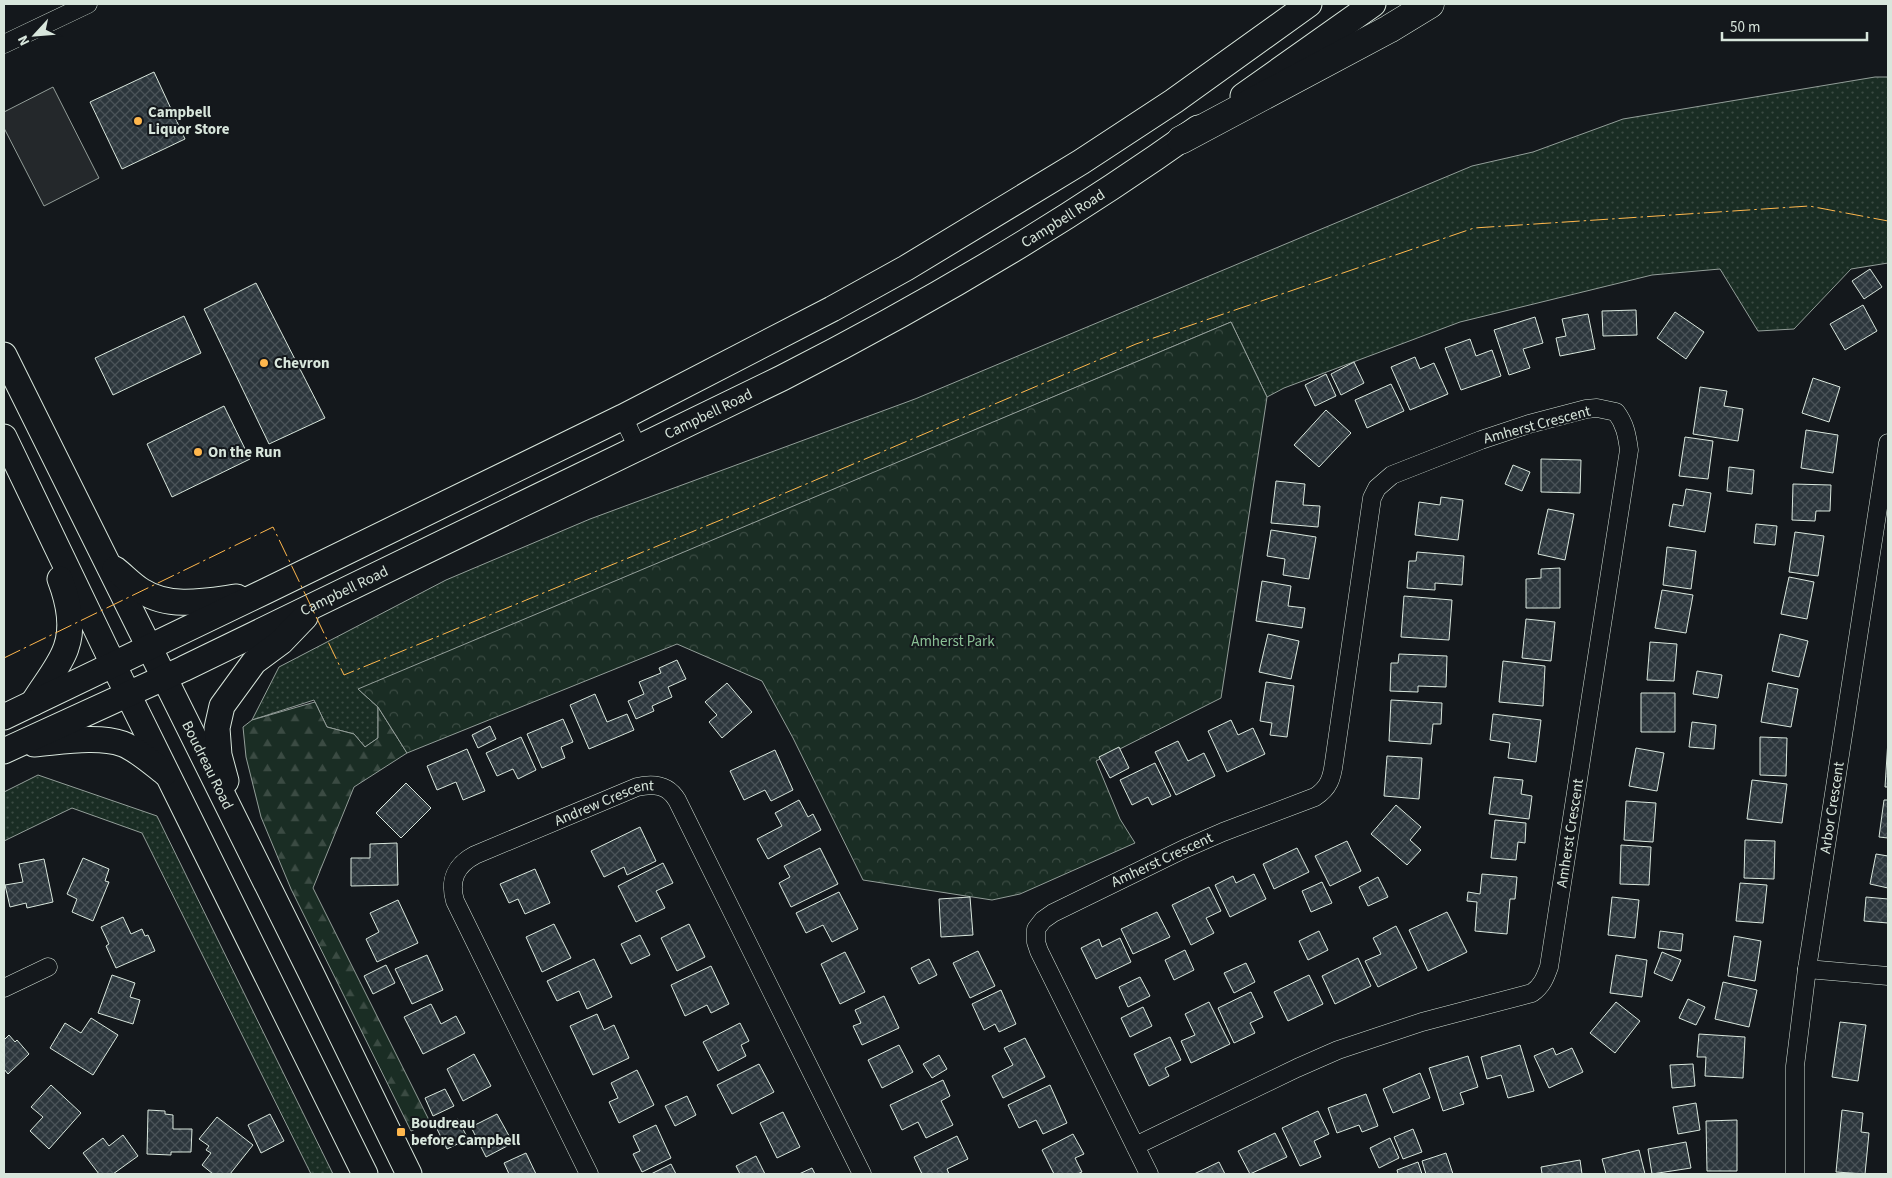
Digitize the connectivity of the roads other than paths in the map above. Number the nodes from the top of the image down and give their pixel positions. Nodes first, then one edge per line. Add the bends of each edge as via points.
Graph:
1 (88, 4) edge
2 (1309, 4) edge
3 (1373, 4) edge
4 (1430, 4) edge
5 (4, 44) edge
6 (1182, 140) junction
7 (4, 355) edge
8 (623, 417) junction
9 (4, 437) edge
10 (1888, 444) edge
11 (638, 448) junction
12 (33, 498) junction
13 (104, 560) junction
14 (264, 592) junction
15 (317, 604) junction
16 (149, 646) junction
17 (113, 664) junction
18 (165, 677) junction
19 (128, 694) junction
20 (33, 703) junction
21 (4, 717) edge
22 (9, 749) edge
23 (169, 775) junction
24 (239, 827) junction
25 (48, 967) dead end
26 (1807, 969) junction
27 (1888, 976) edge
28 (4, 988) edge
29 (1135, 1146) junction
30 (365, 1174) edge
31 (409, 1174) edge
32 (590, 1174) edge
33 (862, 1174) edge
34 (1149, 1174) edge
35 (1795, 1174) edge

1 - 5 street
2 - 8 main road via 1174,101 1012,205 832,309
3 - 6 main road, Campbell Road
4 - 6 highway
6 - 11 main road, Campbell Road via 1061,221 870,333
7 - 13 main road, Boudreau Road
8 - 11 street
8 - 14 main road
9 - 12 main road
10 - 26 street, Arbor Crescent
11 - 15 main road, Campbell Road
12 - 17 main road
12 - 20 main road via 68,602 69,626 67,647
13 - 14 main road via 142,592 163,601 203,602
13 - 16 main road, Boudreau Road
14 - 16 main road
15 - 18 main road, Campbell Road
15 - 24 main road via 282,642 254,662 222,706 217,728 219,755
16 - 17 main road
16 - 18 main road, Boudreau Road
17 - 19 main road
17 - 20 main road
18 - 19 main road, Campbell Road
18 - 24 main road, Boudreau Road
19 - 22 main road, Campbell Road
19 - 23 main road
20 - 21 main road
22 - 23 main road via 71,741 107,741 124,744
23 - 30 main road
24 - 31 main road, Boudreau Road
25 - 28 street
26 - 27 street
26 - 35 street, Arbor Crescent via 1795,1066
29 - 29 street, Amherst Crescent via 1338,1050 1422,1022 1532,993 1545,979 1629,450 1624,422 1616,412 1586,409 1530,424 1481,440 1385,480 1372,498 1334,762 1330,784 1325,791 1184,849 1053,913 1036,929 1040,951
29 - 34 street, Amherst Crescent
32 - 33 street, Andrew Crescent via 454,901 453,880 464,862 476,855 637,787 652,784 666,788 677,800

